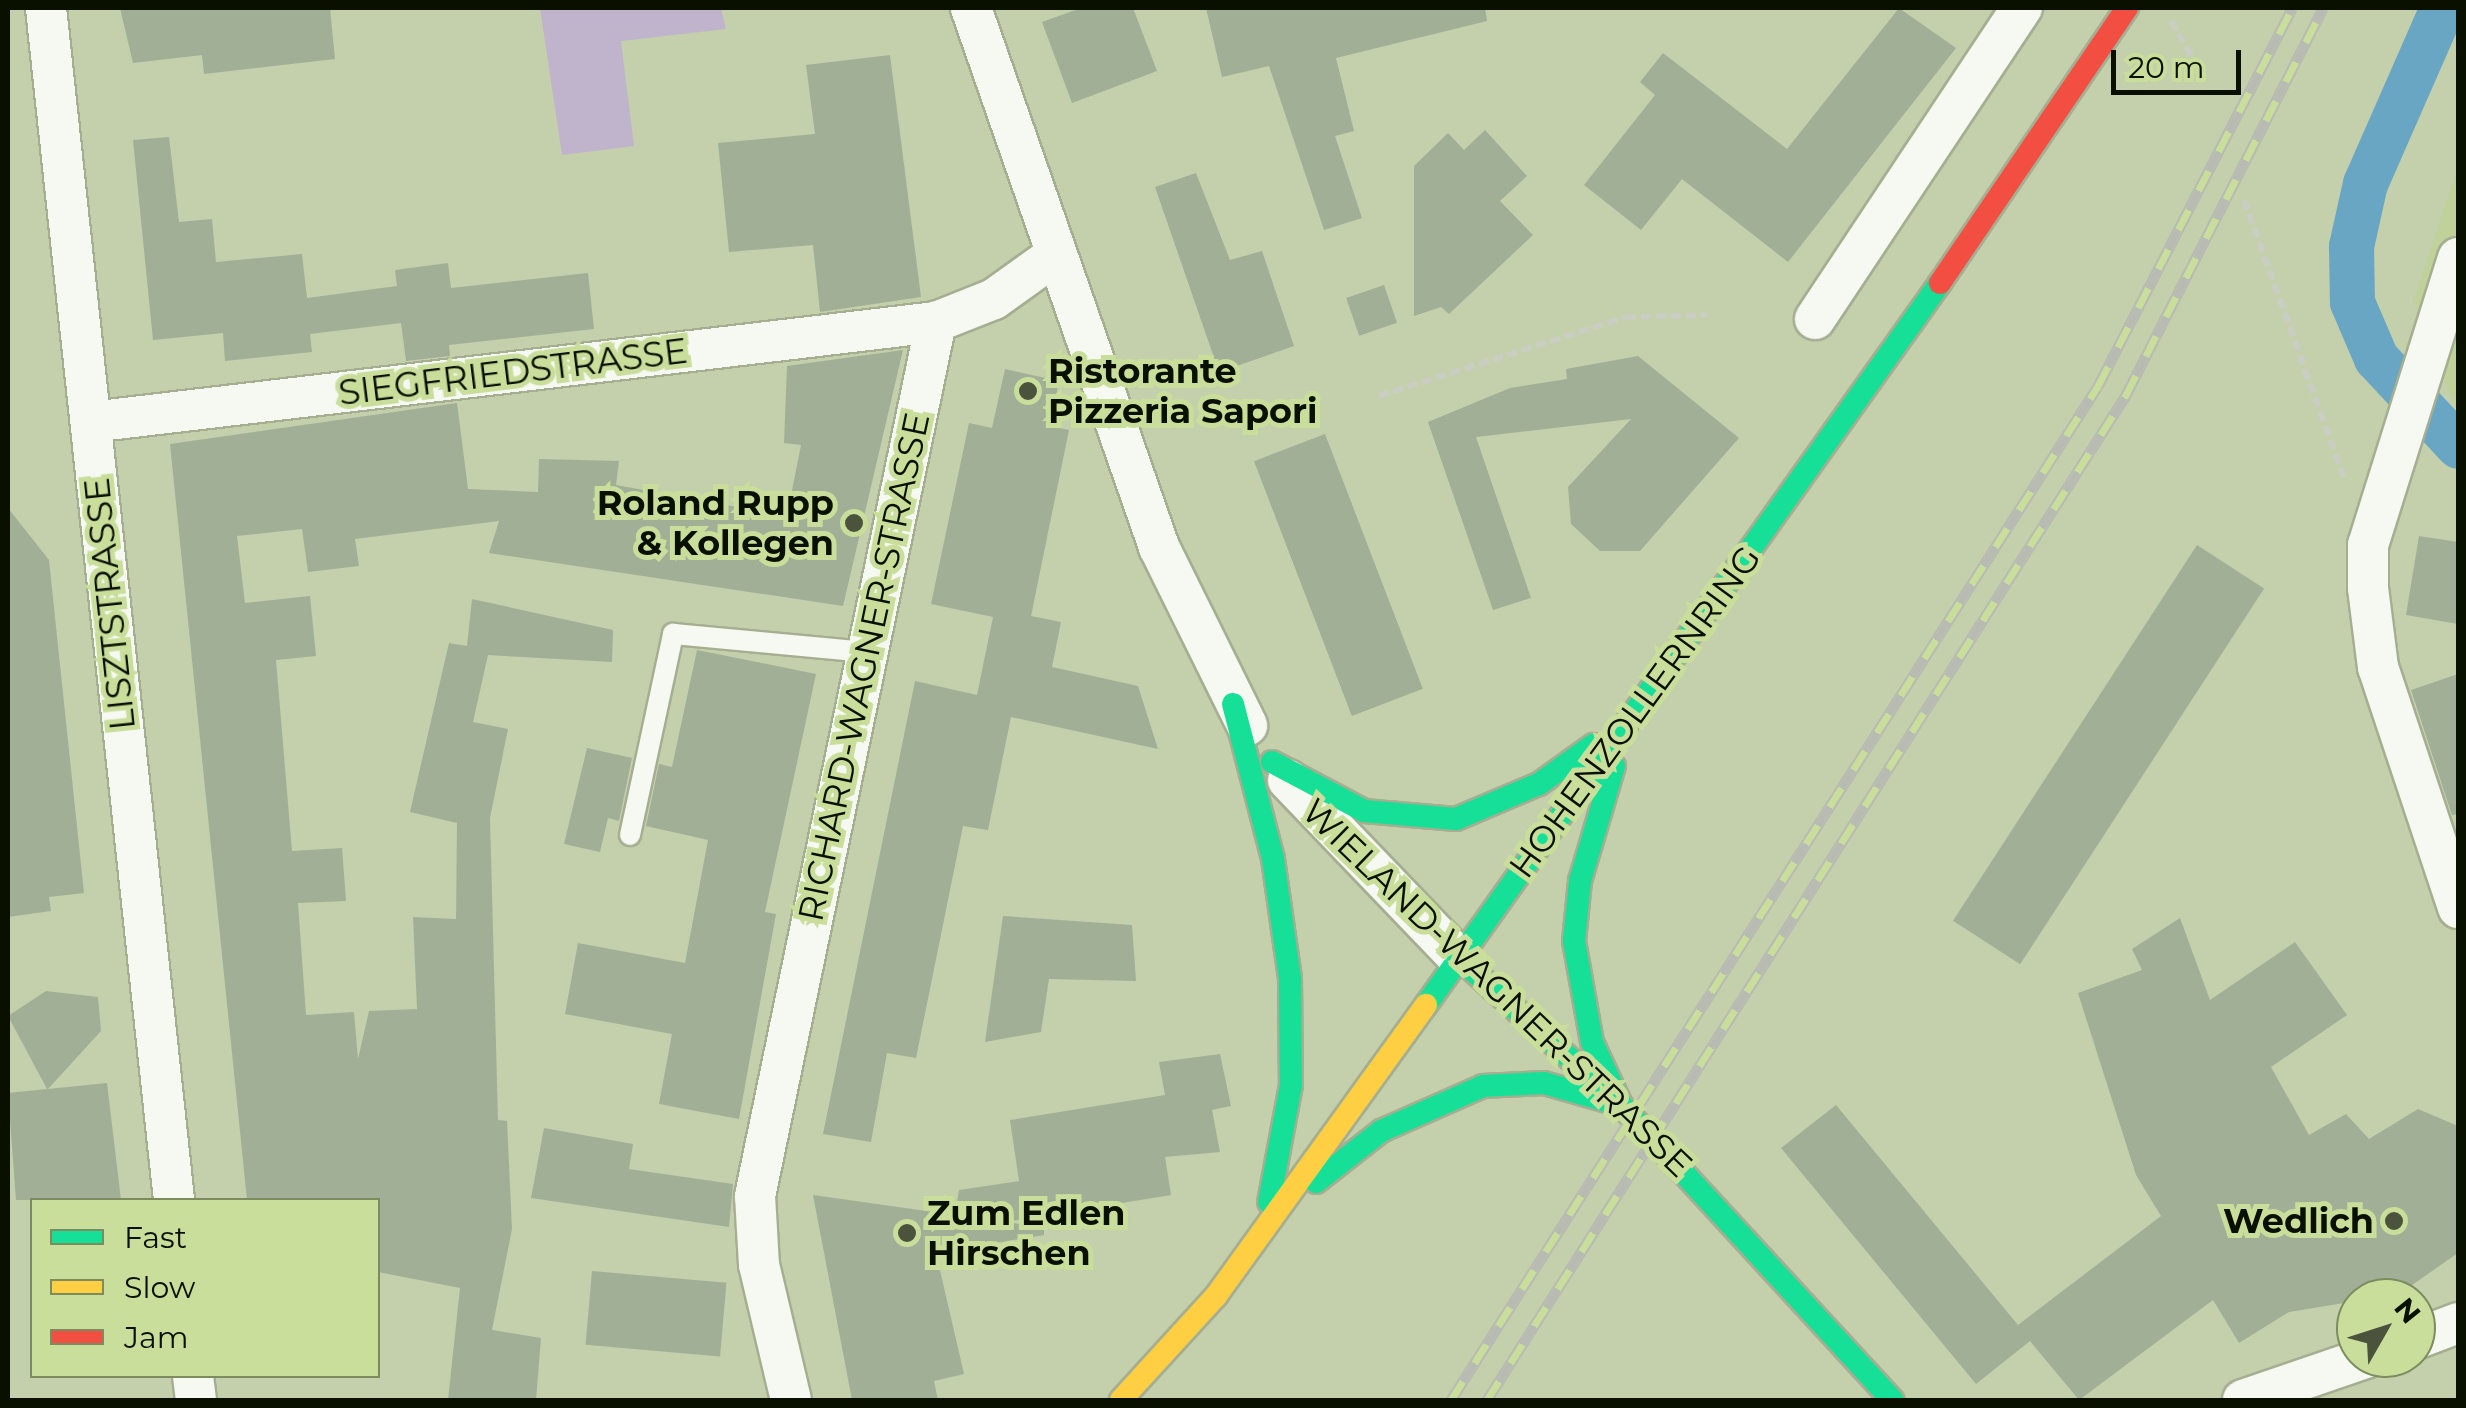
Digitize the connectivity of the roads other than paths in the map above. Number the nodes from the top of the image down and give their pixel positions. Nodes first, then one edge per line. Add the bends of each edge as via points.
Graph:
1 (46, 8) edge
2 (970, 8) edge
3 (2022, 8) edge
4 (2127, 8) edge
5 (1051, 258) junction
6 (2458, 258) edge
7 (1815, 320) dead end
8 (936, 322) junction
9 (91, 422) junction
10 (868, 652) junction
11 (1640, 703) junction
12 (1232, 704) junction
13 (1272, 762) junction
14 (630, 835) dead end
15 (2458, 908) edge
16 (1457, 956) junction
17 (1620, 1105) junction
18 (174, 1198) edge
19 (1258, 1234) junction
20 (2336, 1368) edge
21 (791, 1400) edge
22 (1122, 1400) edge
23 (1892, 1400) edge
24 (2243, 1400) edge

1 - 9 street, LISZTSTRASSE
2 - 5 street
3 - 7 street
4 - 11 main road, HOHENZOLLERNRING via 1834,439
5 - 8 street via 994,299
5 - 12 street, WIELAND-WAGNER-STRASSE via 1160,547
6 - 15 street via 2368,545 2378,667
8 - 9 street, SIEGFRIEDSTRASSE
8 - 10 street, RICHARD-WAGNER-STRASSE
9 - 18 street, LISZTSTRASSE
10 - 14 lane via 673,634
10 - 21 street, RICHARD-WAGNER-STRASSE via 755,1196 759,1265
11 - 13 main road via 1539,784 1456,820 1364,810
11 - 16 main road, HOHENZOLLERNRING
11 - 17 main road via 1596,810 1574,941 1592,1042
12 - 13 street, WIELAND-WAGNER-STRASSE
12 - 19 main road via 1273,858 1293,1029 1285,1125
13 - 16 street, WIELAND-WAGNER-STRASSE
16 - 17 main road, WIELAND-WAGNER-STRASSE
16 - 19 main road, HOHENZOLLERNRING
17 - 19 main road via 1544,1084 1484,1086 1436,1102 1380,1132
17 - 23 main road, WIELAND-WAGNER-STRASSE
19 - 22 main road, HOHENZOLLERNRING
20 - 24 street

